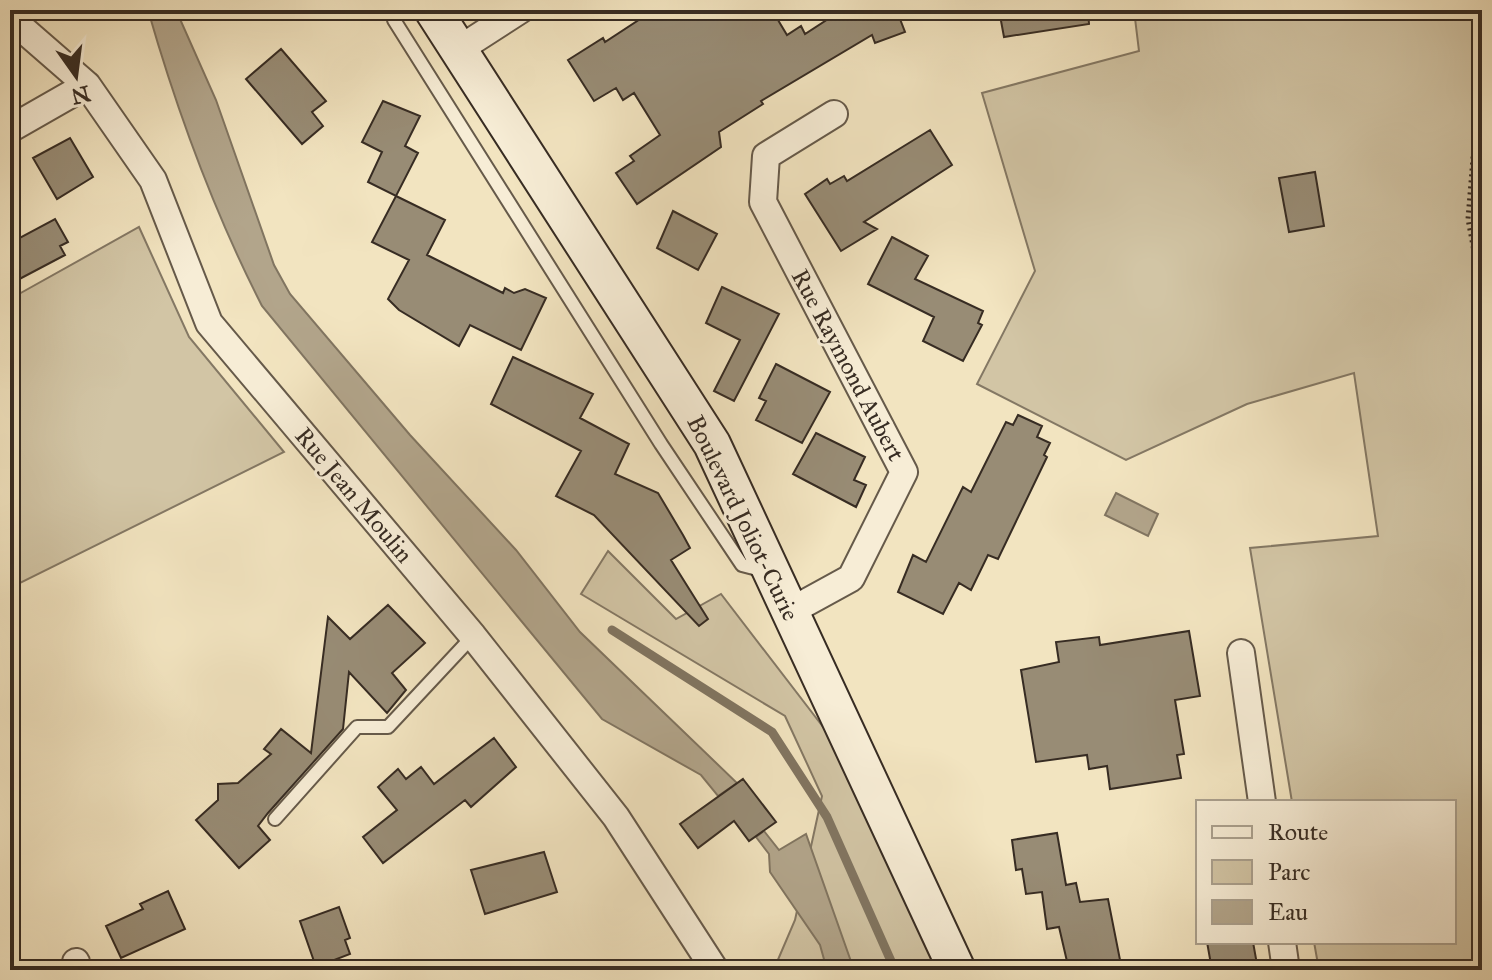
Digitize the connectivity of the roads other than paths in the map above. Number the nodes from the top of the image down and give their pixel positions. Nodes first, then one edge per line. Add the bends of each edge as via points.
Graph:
1 (396, 10) edge
2 (433, 10) edge
3 (520, 10) edge
4 (10, 18) edge
5 (458, 50) junction
6 (87, 85) junction
7 (834, 114) dead end
8 (10, 129) edge
9 (771, 572) junction
10 (789, 612) junction
11 (473, 636) junction
12 (1241, 653) dead end
13 (1262, 800) edge
14 (275, 819) dead end
15 (1282, 944) edge
16 (715, 970) edge
17 (957, 970) edge
18 (1286, 970) edge

1 - 9 lane via 394,20 677,468 742,565
2 - 5 main road, Boulevard Joliot-Curie
3 - 5 street
4 - 6 street, Rue Jean Moulin
5 - 9 main road, Boulevard Joliot-Curie via 712,444
6 - 8 street
6 - 11 street, Rue Jean Moulin via 153,180 209,323
7 - 10 street, Rue Raymond Aubert via 766,156 763,202 904,472 851,578
9 - 10 main road, Boulevard Joliot-Curie
10 - 17 main road, Boulevard Joliot-Curie
11 - 14 lane via 388,727 357,727
11 - 16 street, Rue Jean Moulin via 616,817
12 - 13 street
15 - 18 street

